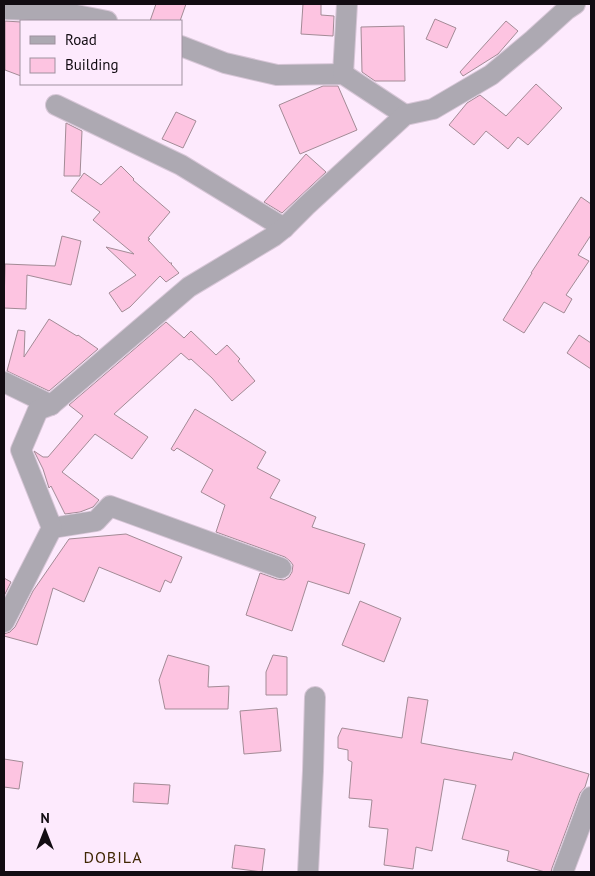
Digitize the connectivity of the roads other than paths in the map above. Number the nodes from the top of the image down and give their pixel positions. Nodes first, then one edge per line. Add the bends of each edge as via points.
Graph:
1 (347, 4) edge
2 (575, 4) edge
3 (4, 9) edge
4 (101, 20) edge
5 (182, 46) edge
6 (343, 74) junction
7 (56, 104) dead end
8 (405, 115) junction
9 (284, 228) junction
10 (4, 382) edge
11 (51, 405) junction
12 (52, 528) junction
13 (281, 568) dead end
14 (4, 622) edge
15 (315, 697) dead end
16 (591, 797) edge
17 (308, 872) edge
18 (563, 872) edge

1 - 6 street
2 - 8 street via 491,74 433,109
3 - 4 street via 56,12
5 - 6 street via 225,63 278,75
6 - 8 street
7 - 9 street via 182,165
8 - 9 street
9 - 11 street via 188,287
10 - 11 street
11 - 12 street via 38,410 21,450
12 - 13 street via 96,521 110,506
12 - 14 street
15 - 17 street
16 - 18 street

